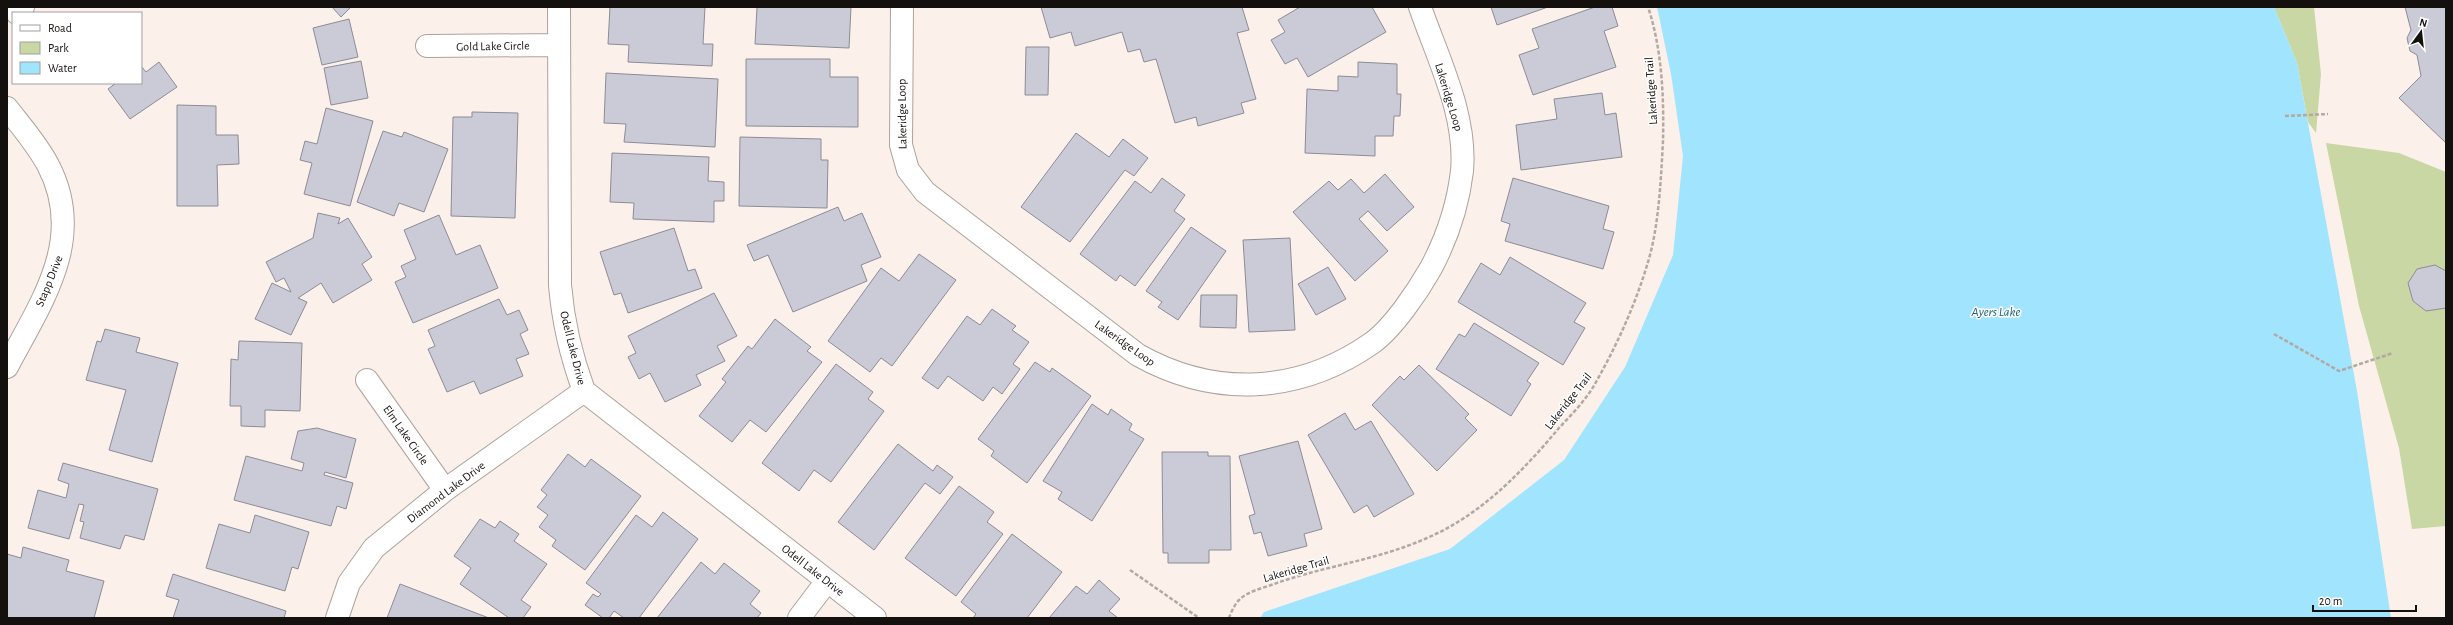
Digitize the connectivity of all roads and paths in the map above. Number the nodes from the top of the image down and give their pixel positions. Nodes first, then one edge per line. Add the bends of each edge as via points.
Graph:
1 (559, 7) edge
2 (902, 7) edge
3 (1420, 7) edge
4 (1648, 7) edge
5 (558, 45) junction
6 (428, 46) dead end
7 (7, 108) edge
8 (2328, 114) dead end
9 (2285, 116) dead end
10 (2274, 334) dead end
11 (2393, 353) dead end
12 (7, 366) edge
13 (367, 380) dead end
14 (584, 391) junction
15 (445, 490) junction
16 (1130, 570) dead end
17 (827, 581) junction
18 (337, 618) edge
19 (800, 618) edge
20 (875, 618) edge
21 (1199, 618) edge
22 (1229, 618) edge

1 - 5 street, Odell Lake Drive
2 - 3 street, Lakeridge Loop via 901,145 908,170 916,182 1001,252 1138,355 1158,366 1186,376 1212,383 1241,386 1276,384 1317,372 1373,342 1400,313 1423,282 1443,244 1455,209 1462,171 1462,142 1458,116
4 - 22 path, Lakeridge Trail via 1659,57 1664,110 1660,188 1646,266 1613,348 1595,384 1533,459 1495,496 1458,522 1427,539 1385,553 1298,575 1254,591 1239,600
5 - 6 street, Gold Lake Circle
5 - 14 street, Odell Lake Drive via 562,313
7 - 12 street, Stapp Drive via 37,146 48,165 59,193 64,224 61,248 52,279
8 - 9 path
10 - 11 path via 2339,371
13 - 15 street, Elm Lake Circle
14 - 15 street, Diamond Lake Drive
14 - 17 street, Odell Lake Drive
15 - 18 street, Diamond Lake Drive via 374,548 349,583
16 - 21 path
17 - 19 street
17 - 20 street, Odell Lake Drive

